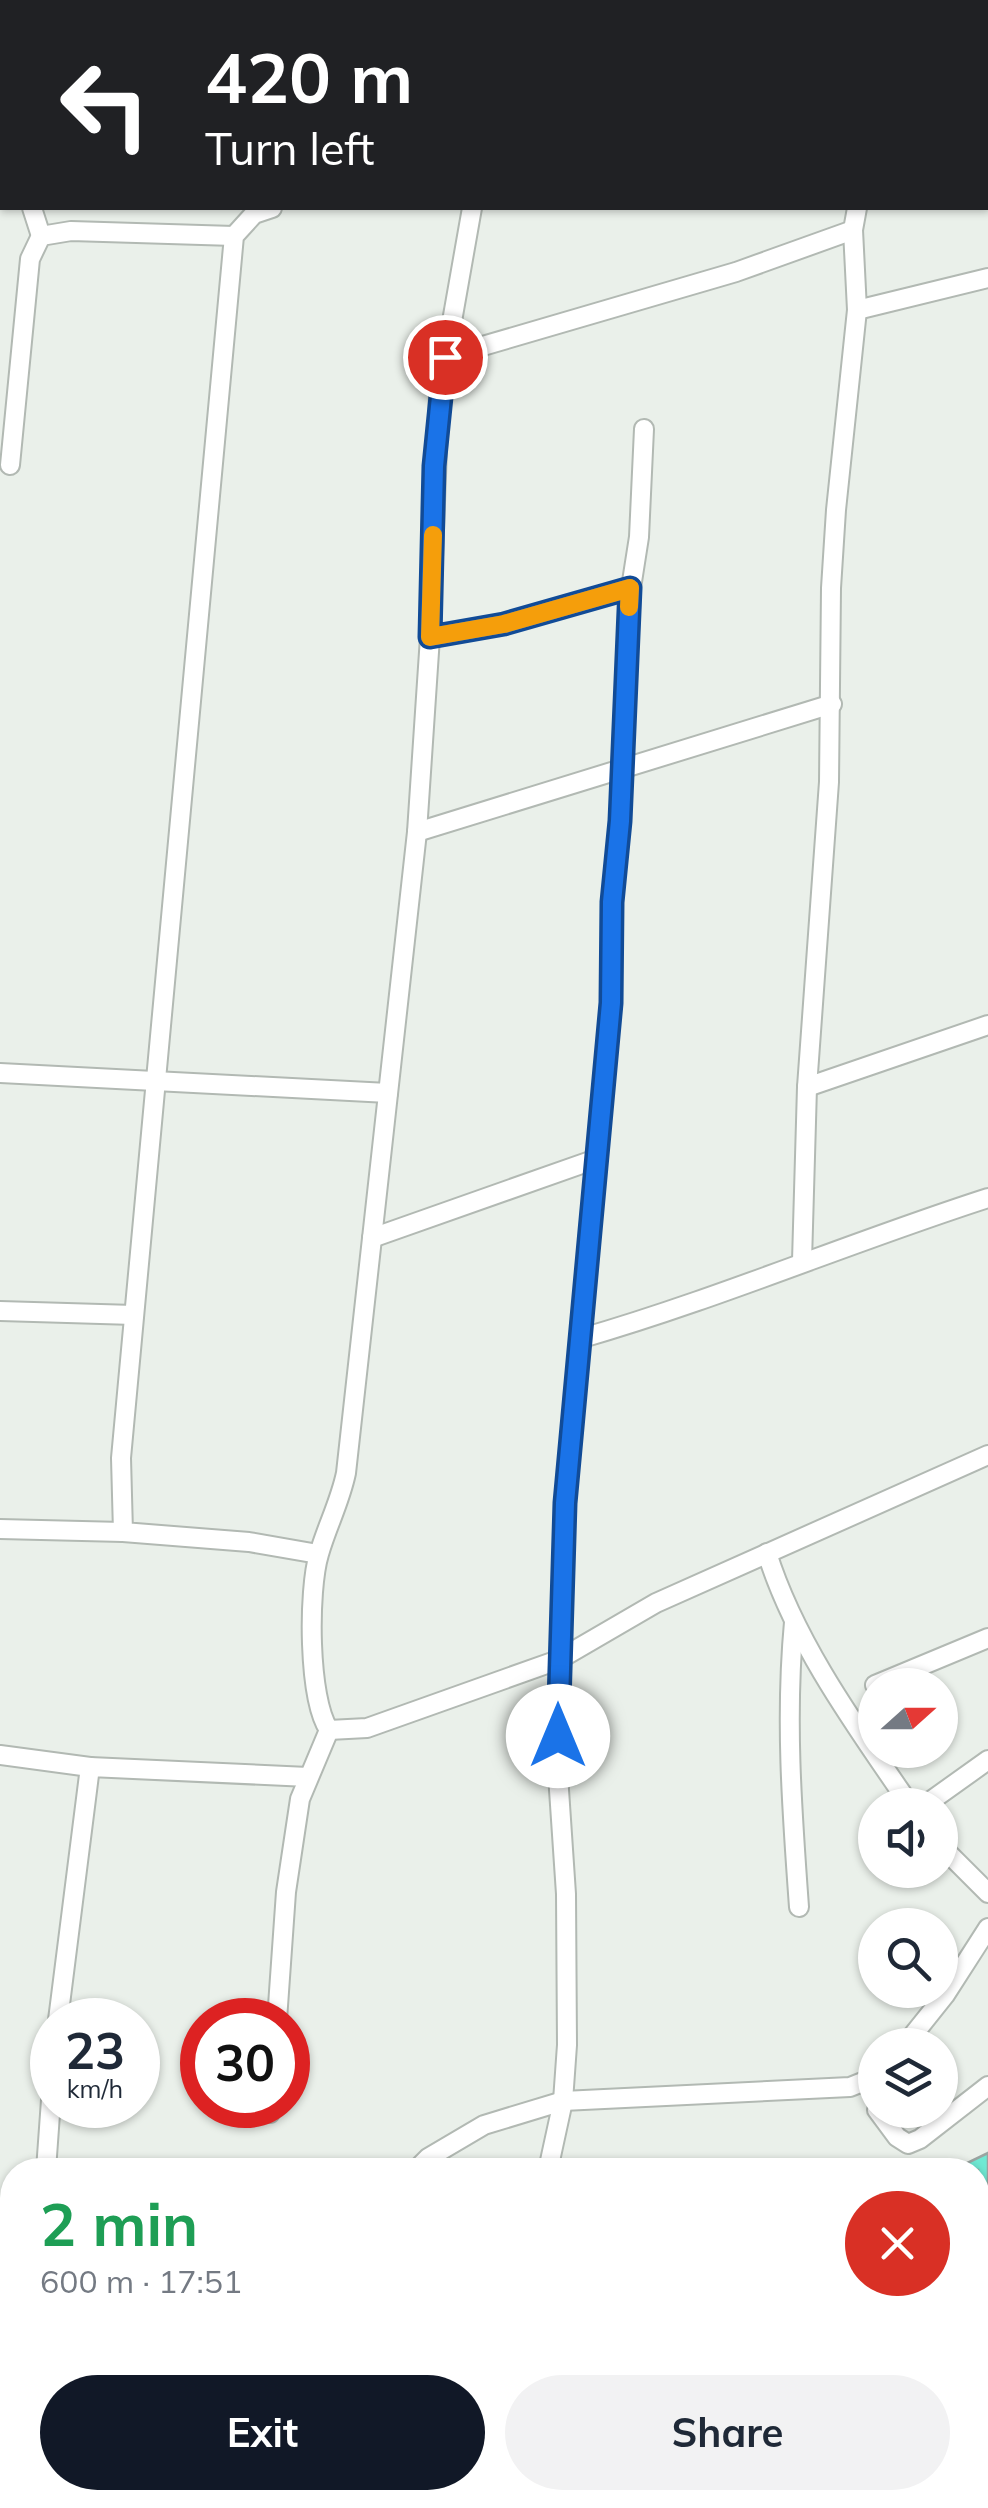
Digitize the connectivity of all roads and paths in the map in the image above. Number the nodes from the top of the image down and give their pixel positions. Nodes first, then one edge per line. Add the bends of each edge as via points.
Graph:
1 (33, 210) edge
2 (266, 210) edge
3 (472, 210) edge
4 (857, 210) edge
5 (853, 230) junction
6 (41, 236) junction
7 (234, 236) junction
8 (988, 278) edge
9 (858, 310) junction
10 (445, 357) junction
11 (644, 430) dead end
12 (10, 465) dead end
13 (630, 588) junction
14 (430, 637) junction
15 (832, 704) junction
16 (620, 768) junction
17 (416, 832) junction
18 (988, 1025) edge
19 (0, 1072) edge
20 (158, 1080) junction
21 (807, 1087) junction
22 (388, 1093) junction
23 (596, 1159) junction
24 (988, 1198) edge
25 (372, 1238) junction
26 (802, 1261) junction
27 (0, 1311) edge
28 (134, 1315) junction
29 (579, 1339) junction
30 (988, 1455) edge
31 (0, 1529) edge
32 (123, 1532) junction
33 (767, 1553) junction
34 (318, 1554) junction
35 (794, 1622) junction
36 (988, 1638) edge
37 (558, 1660) junction
38 (916, 1668) edge
39 (858, 1692) edge
40 (841, 1699) junction
41 (330, 1730) junction
42 (0, 1755) edge
43 (988, 1760) edge
44 (90, 1767) junction
45 (308, 1777) junction
46 (899, 1788) edge
47 (949, 1788) edge
48 (958, 1862) edge
49 (987, 1890) edge
50 (799, 1907) dead end
51 (988, 1928) edge
52 (61, 1998) edge
53 (279, 1998) edge
54 (919, 2028) edge
55 (858, 2082) edge
56 (988, 2086) edge
57 (563, 2101) junction
58 (958, 2108) edge
59 (49, 2128) edge
60 (891, 2128) edge
61 (932, 2128) edge
62 (47, 2158) edge
63 (428, 2158) edge
64 (551, 2158) edge

1 - 6 street
2 - 7 street
3 - 10 street
4 - 5 street
5 - 9 street
5 - 10 street via 736,272
6 - 7 street
6 - 12 street via 30,259
7 - 20 street
8 - 9 street
9 - 15 street via 836,510
10 - 14 street via 434,466
11 - 13 street
13 - 14 street
13 - 16 street
14 - 17 street
15 - 16 street
15 - 21 street
16 - 17 street
16 - 23 street via 611,1003
17 - 22 street
18 - 21 street
19 - 20 street
20 - 22 street
20 - 28 street
21 - 26 street
22 - 25 street
23 - 25 street
23 - 29 street
24 - 26 street
25 - 34 street via 346,1473
26 - 29 street via 678,1310
27 - 28 street
28 - 32 street
29 - 37 street
30 - 33 street
31 - 32 street
32 - 34 street
33 - 35 street
33 - 37 street via 656,1603
34 - 41 street via 316,1686
35 - 40 street
35 - 50 street via 788,1760
36 - 38 street
37 - 41 street via 367,1728
37 - 57 street via 567,1964
39 - 40 street
40 - 46 street
41 - 45 street
42 - 44 street
43 - 47 street
44 - 45 street
44 - 52 street
45 - 53 street via 286,1892
48 - 49 street
51 - 54 street
55 - 57 street
56 - 58 street
57 - 63 street via 484,2125
57 - 64 street
59 - 62 street
60 - 61 street via 900,2141 912,2143

